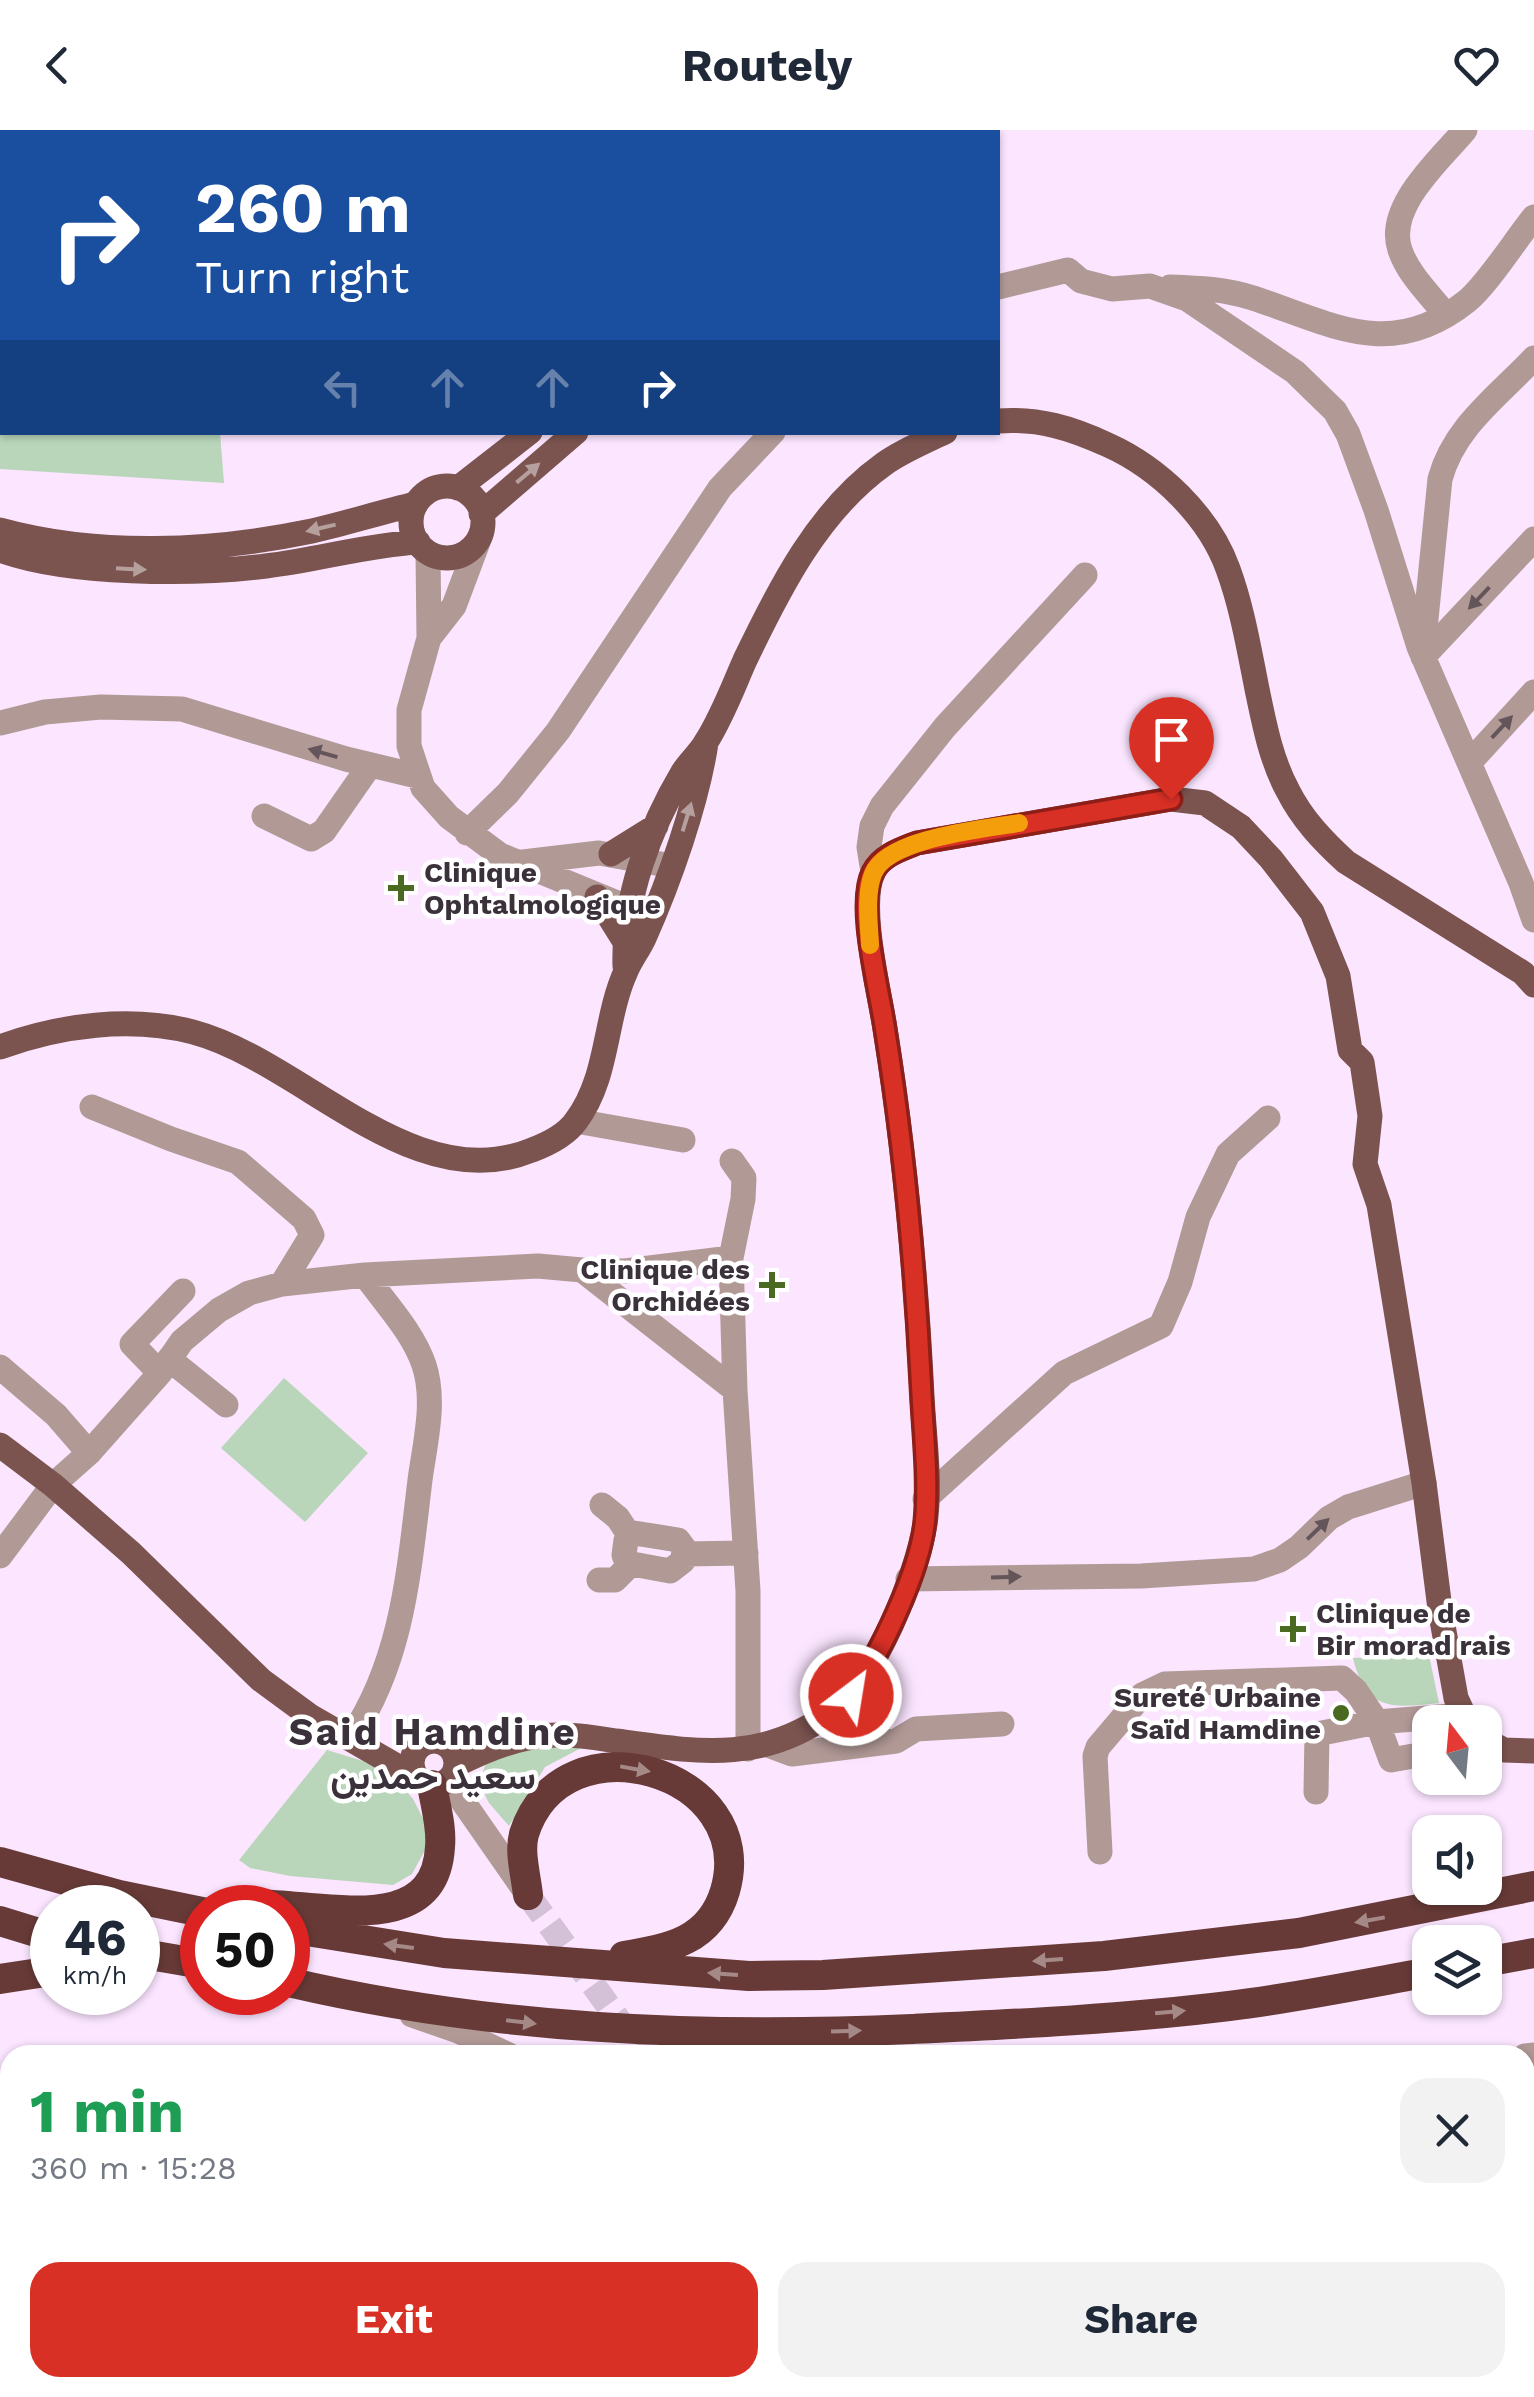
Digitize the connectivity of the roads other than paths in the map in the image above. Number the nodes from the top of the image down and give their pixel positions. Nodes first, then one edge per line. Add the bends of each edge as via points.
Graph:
1 (1465, 130) edge
2 (1534, 217) edge
3 (1150, 286) junction
4 (1000, 287) edge
5 (1446, 315) junction
6 (1534, 358) edge
7 (1000, 421) edge
8 (526, 435) edge
9 (573, 435) edge
10 (770, 435) edge
11 (938, 435) edge
12 (458, 488) junction
13 (416, 504) junction
14 (481, 524) junction
15 (0, 530) edge
16 (1534, 539) edge
17 (423, 548) junction
18 (0, 550) edge
19 (1084, 575) dead end
20 (430, 638) junction
21 (1420, 649) junction
22 (1534, 692) edge
23 (0, 723) edge
24 (706, 743) junction
25 (1470, 762) junction
26 (370, 765) junction
27 (418, 776) junction
28 (264, 816) dead end
29 (656, 826) junction
30 (475, 839) junction
31 (611, 854) junction
32 (518, 862) junction
33 (643, 862) junction
34 (672, 866) junction
35 (873, 872) junction
36 (597, 897) junction
37 (640, 913) junction
38 (1534, 920) edge
39 (625, 942) junction
40 (625, 972) junction
41 (1533, 980) edge
42 (0, 1047) edge
43 (92, 1106) dead end
44 (1268, 1118) dead end
45 (576, 1121) junction
46 (683, 1140) dead end
47 (732, 1161) dead end
48 (730, 1258) junction
49 (582, 1270) junction
50 (365, 1275) junction
51 (282, 1284) junction
52 (182, 1291) dead end
53 (165, 1366) junction
54 (0, 1367) edge
55 (735, 1390) junction
56 (226, 1405) dead end
57 (0, 1444) edge
58 (89, 1452) junction
59 (1424, 1483) junction
60 (53, 1485) junction
61 (925, 1499) junction
62 (602, 1505) dead end
63 (630, 1535) junction
64 (746, 1553) junction
65 (684, 1554) junction
66 (0, 1556) edge
67 (631, 1564) junction
68 (908, 1579) junction
69 (599, 1580) dead end
70 (1459, 1705) edge
71 (1412, 1720) edge
72 (1377, 1722) junction
73 (1002, 1724) dead end
74 (351, 1737) junction
75 (758, 1747) junction
76 (1502, 1749) edge
77 (1534, 1751) edge
78 (1412, 1756) edge
79 (436, 1765) junction
80 (1316, 1792) dead end
81 (1100, 1852) dead end
82 (0, 1862) edge
83 (1534, 1886) edge
84 (528, 1895) joint
85 (310, 1906) edge
86 (180, 1907) edge
87 (0, 1921) edge
88 (30, 1930) edge
89 (310, 1932) edge
90 (1534, 1953) edge
91 (1502, 1959) edge
92 (588, 1964) junction
93 (30, 1974) edge
94 (1412, 1975) edge
95 (0, 1978) edge
96 (310, 1988) edge
97 (379, 2003) junction
98 (488, 2045) edge

1 - 5 street via 1408,200 1396,230 1400,251
2 - 5 street via 1470,299
3 - 4 street via 1112,289 1068,270
3 - 5 street via 1221,290 1371,334 1398,335
3 - 21 street via 1187,299 1295,372 1335,412 1376,510
6 - 21 street via 1470,420 1445,459
7 - 41 main road via 1055,423 1086,435 1125,452 1181,496 1228,566 1272,751 1300,811 1346,862
8 - 12 main road
14 -> 9 main road
10 - 30 street via 720,488 558,732
11 - 24 main road via 886,462 820,529 775,600
12 - 13 main road via 434,489
12 - 14 main road via 473,497
13 -> 15 main road via 309,531 206,545 92,546
13 - 17 main road via 411,527
14 - 17 main road via 468,551 457,556 440,558
14 - 20 street via 454,606
16 -> 21 street
18 -> 17 main road via 52,562 195,571 269,566 373,545
17 - 20 street
19 - 35 street via 890,794 872,826
20 - 27 street via 409,710
21 - 25 street
25 -> 22 street
26 -> 23 street via 182,709 101,706
24 - 29 main road
34 -> 24 main road
25 - 38 street
26 - 27 street
26 - 28 street via 324,831 310,839
27 - 30 street
29 - 31 main road
29 - 33 main road
30 - 32 street
31 - 32 street
31 - 33 street
32 - 36 street
33 - 34 street
33 - 37 main road
34 - 37 main road
35 - 59 main road via 892,853 917,843 1171,799 1226,816 1271,859 1327,942 1350,1050 1362,1062 1370,1116 1365,1164 1379,1205
35 - 61 main road via 870,947 912,1240
36 - 37 street
36 - 39 main road
37 - 39 main road
37 - 40 main road
39 - 40 main road
40 - 45 main road via 601,1068
42 - 45 main road via 126,1023 195,1032 236,1048 419,1152 445,1158 523,1154
43 - 51 street via 238,1162 304,1219 312,1235
44 - 61 street via 1228,1154 1198,1217 1161,1326 1064,1373
45 - 46 street
47 - 48 street via 744,1178 744,1199
48 - 49 street
48 - 55 street
49 - 50 street via 538,1266
49 - 55 street
50 - 51 street
50 - 74 street via 418,1351 430,1400 408,1587 384,1676
51 - 53 street via 249,1292 219,1310 182,1341
52 - 53 street via 132,1344
53 - 56 street
53 - 58 street
54 - 58 street
55 - 64 street
57 - 60 main road
58 - 60 street
68 -> 59 street via 1254,1568 1299,1548 1348,1507
59 - 70 main road
60 - 66 street
60 - 74 main road via 260,1680
61 - 68 main road via 925,1524
62 - 63 street
63 - 65 street via 674,1538
63 - 67 street via 624,1556
64 - 65 street
64 - 75 street
65 - 67 street via 670,1571
67 - 69 street via 614,1580
68 - 75 main road via 869,1670 851,1695 810,1726
71 - 72 street
72 - 78 street via 1391,1760
72 - 80 street via 1317,1734
72 - 81 street via 1342,1678 1153,1688 1095,1756
73 - 75 street via 916,1729 896,1740 792,1754
74 - 79 main road via 373,1754
75 - 79 main road via 697,1752 544,1735
76 - 77 main road
79 - 84 street
79 - 85 highway via 437,1865 413,1902 380,1910
82 - 86 highway
83 -> 92 highway via 1299,1933 1104,1956 822,1975
84 -> 92 highway via 523,1838 533,1814 553,1790 582,1772 606,1766 651,1772 694,1793 711,1811 729,1859 721,1906 707,1926 671,1947
87 - 88 highway
92 -> 89 highway via 444,1953
90 - 91 highway
93 - 95 highway
97 -> 94 highway via 543,2025 838,2032 1231,2006
96 - 97 highway
97 - 98 street

